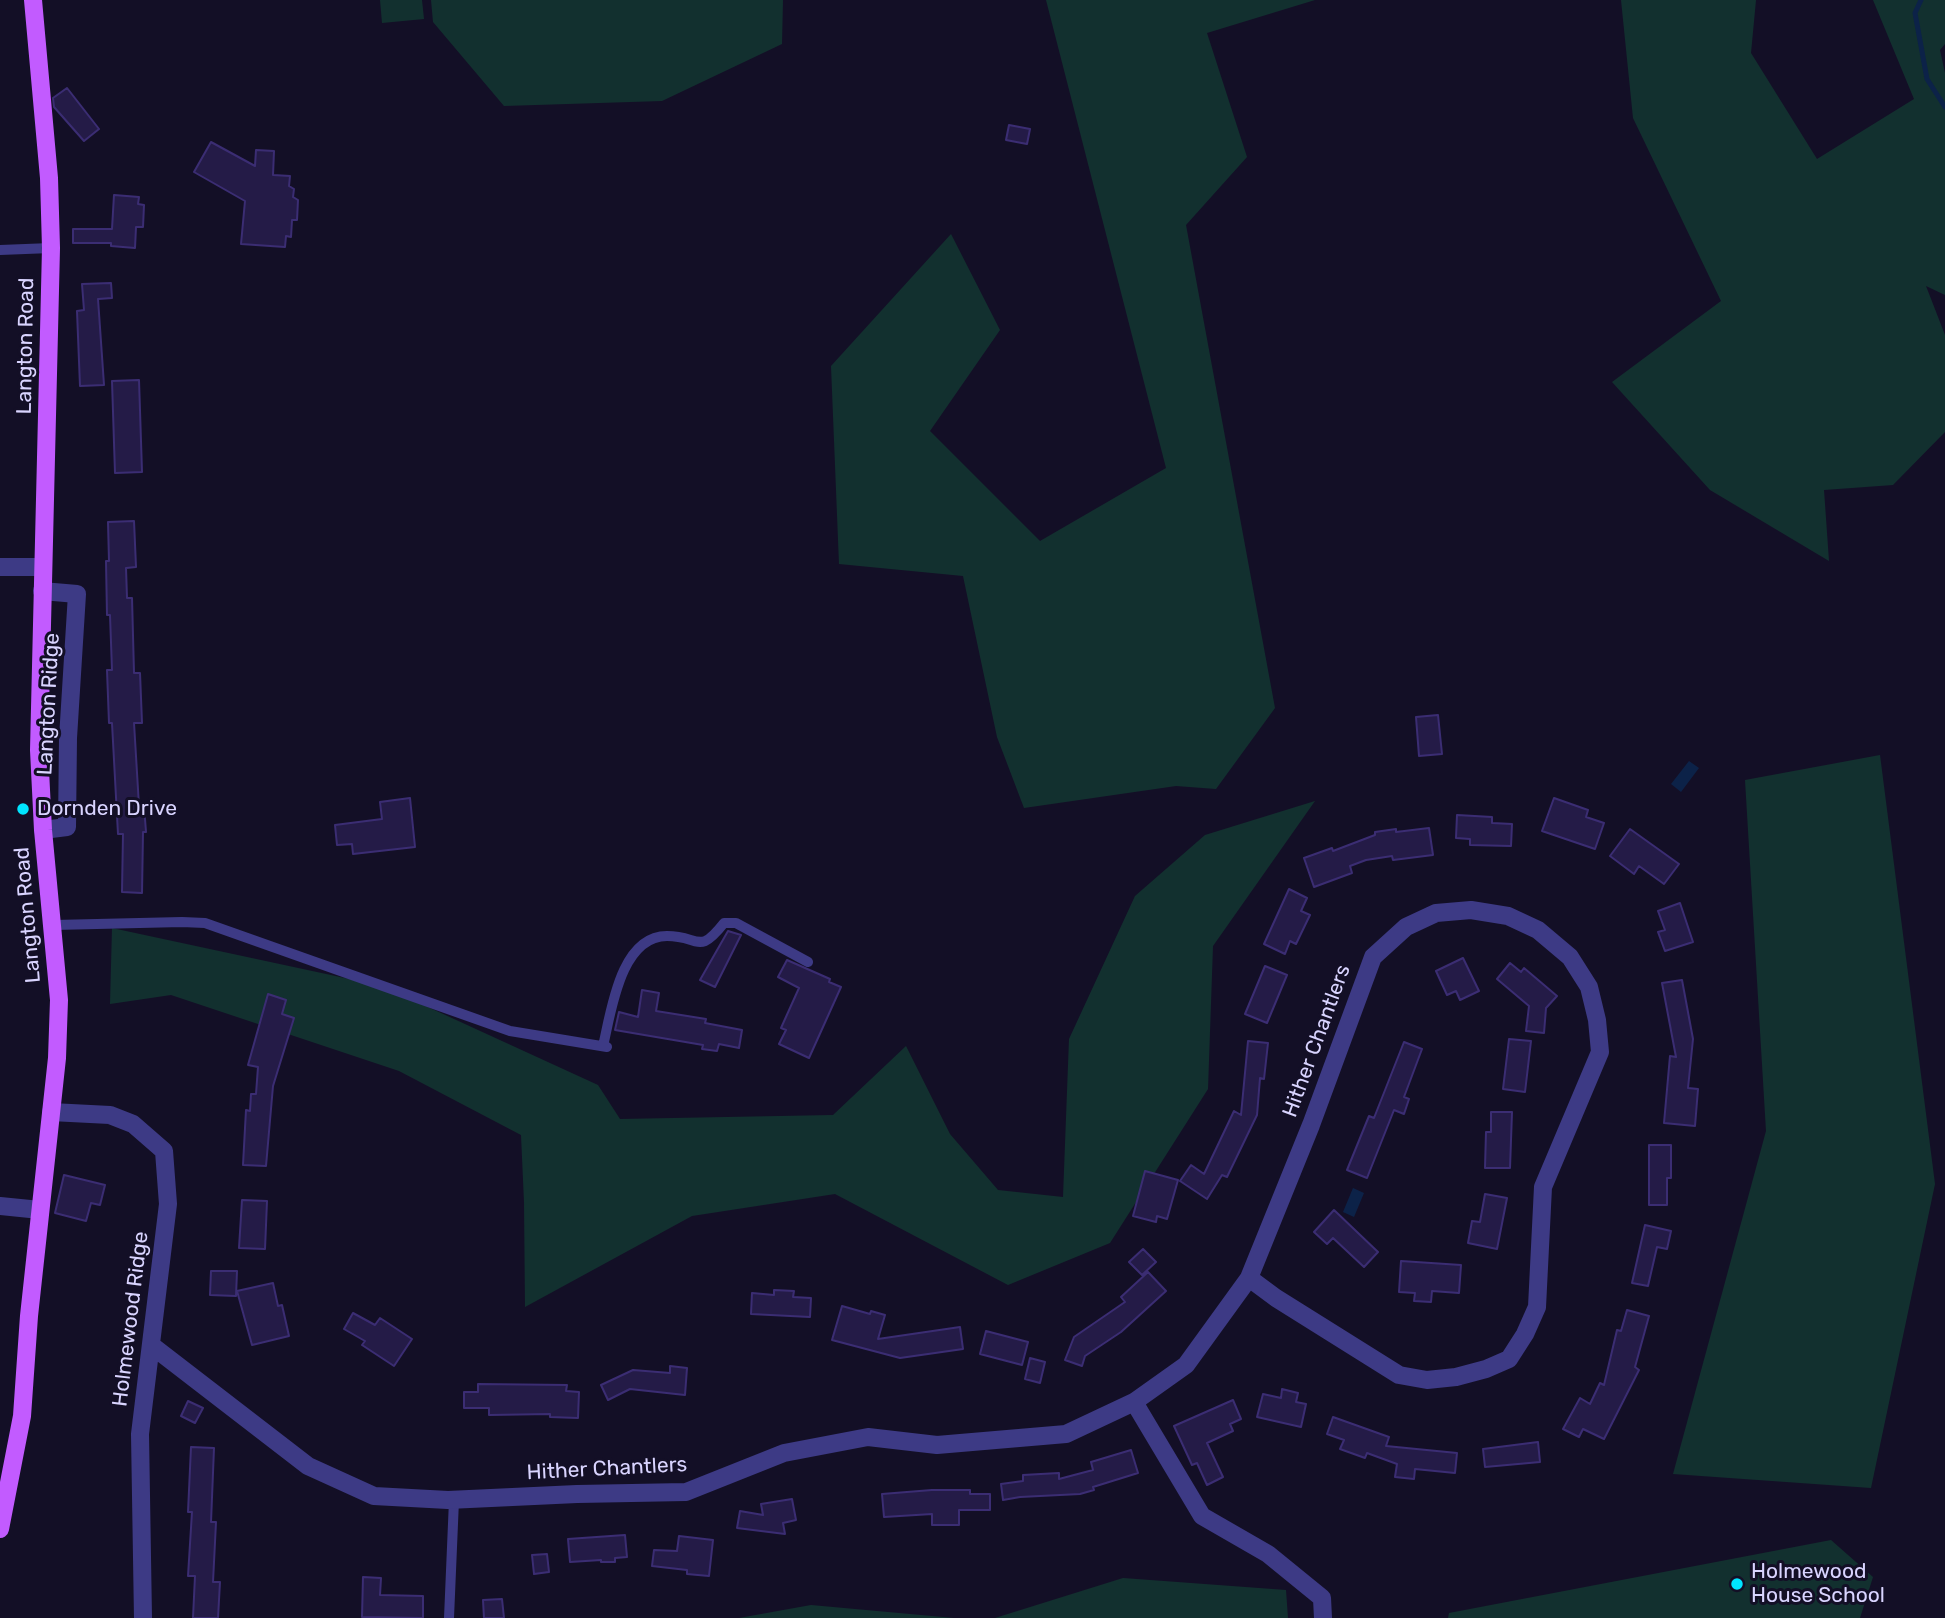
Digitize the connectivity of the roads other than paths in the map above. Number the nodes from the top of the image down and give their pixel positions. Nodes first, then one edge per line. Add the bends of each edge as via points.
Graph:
1 (33, 0) edge
2 (51, 248) junction
3 (0, 250) edge
4 (43, 566) junction
5 (0, 567) edge
6 (42, 591) junction
7 (43, 830) junction
8 (54, 925) junction
9 (808, 962) dead end
10 (51, 1112) junction
11 (0, 1206) edge
12 (40, 1210) junction
13 (1249, 1278) junction
14 (151, 1345) junction
15 (1134, 1402) junction
16 (454, 1500) junction
17 (0, 1529) edge
18 (143, 1618) edge
19 (449, 1618) edge
20 (1323, 1618) edge

1 - 2 main road, Langton Road
2 - 3 lane
2 - 4 main road, Langton Road
4 - 5 street
4 - 6 main road, Langton Road
6 - 7 main road, Langton Road via 39,750
6 - 7 street, Langton Ridge via 77,594 67,827
7 - 8 main road, Langton Road
8 - 9 lane via 205,923 510,1031 605,1047 622,974 638,949 655,938 703,943 724,923 736,923
8 - 10 main road, Langton Road via 59,1000
10 - 12 main road, Langton Road
10 - 14 street, Holmewood Ridge via 110,1115 133,1124 164,1151 168,1204
11 - 12 street
12 - 17 main road, Langton Road via 22,1416
13 - 13 street, Hither Chantlers via 1373,957 1406,927 1436,913 1471,910 1508,916 1538,930 1570,957 1589,987 1600,1052 1544,1187 1537,1307 1509,1359 1456,1377 1427,1380 1399,1376
13 - 15 street, Hither Chantlers via 1186,1365
14 - 16 street, Hither Chantlers via 308,1466 374,1496
14 - 18 street, Holmewood Ridge via 140,1434
15 - 16 street, Hither Chantlers via 1066,1434 937,1445 868,1437 784,1453 686,1492
15 - 20 street via 1202,1516 1268,1554 1322,1598
16 - 19 lane

